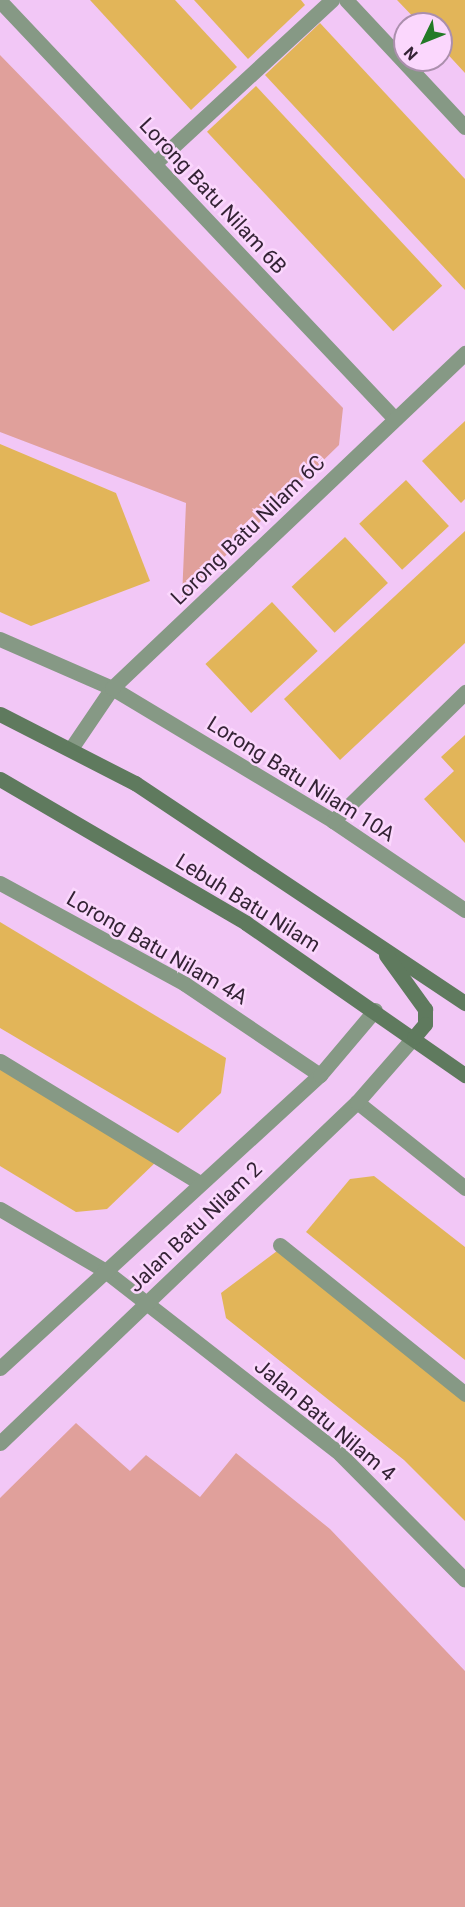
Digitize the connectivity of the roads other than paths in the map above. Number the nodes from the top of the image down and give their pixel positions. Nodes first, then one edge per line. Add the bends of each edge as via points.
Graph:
1 (332, 0) edge
2 (346, 0) edge
3 (0, 1) edge
4 (465, 127) edge
5 (154, 164) junction
6 (465, 353) edge
7 (395, 419) junction
8 (0, 639) edge
9 (112, 688) junction
10 (465, 692) edge
11 (0, 714) edge
12 (72, 747) junction
13 (0, 779) edge
14 (333, 821) junction
15 (0, 883) edge
16 (465, 910) edge
17 (379, 945) junction
18 (465, 1003) edge
19 (375, 1010) junction
20 (414, 1037) junction
21 (0, 1061) edge
22 (320, 1075) junction
23 (465, 1075) edge
24 (357, 1102) junction
25 (200, 1183) junction
26 (465, 1188) edge
27 (0, 1209) edge
28 (280, 1245) dead end
29 (104, 1270) junction
30 (147, 1304) junction
31 (0, 1368) edge
32 (465, 1394) edge
33 (0, 1443) edge
34 (465, 1580) edge

1 - 5 street
2 - 4 street
3 - 5 street, Lorong Batu Nilam 6B
5 - 7 street, Lorong Batu Nilam 6B
6 - 7 street, Lorong Batu Nilam 6C
7 - 9 street, Lorong Batu Nilam 6C
8 - 9 street, Lorong Batu Nilam 10A
9 - 12 street, Lorong Batu Nilam 6C
9 - 14 street, Lorong Batu Nilam 10A
10 - 14 street
11 - 12 main road, Lebuh Batu Nilam
12 - 17 main road, Lebuh Batu Nilam via 246,854
13 - 19 main road, Lebuh Batu Nilam via 246,923
14 - 16 street, Lorong Batu Nilam 10A
15 - 22 street, Lorong Batu Nilam 4A via 185,984
17 - 18 main road, Lebuh Batu Nilam
17 - 20 main road via 425,1009 424,1024
19 - 20 main road, Lebuh Batu Nilam
19 - 22 street, Jalan Batu Nilam 2
20 - 23 main road, Lebuh Batu Nilam
20 - 24 street, Jalan Batu Nilam 2
21 - 25 street
22 - 25 street, Jalan Batu Nilam 2
24 - 26 street
24 - 30 street, Jalan Batu Nilam 2
25 - 29 street, Jalan Batu Nilam 2
27 - 29 street, Jalan Batu Nilam 4
28 - 32 street
29 - 30 street, Jalan Batu Nilam 4
29 - 31 street, Jalan Batu Nilam 2
30 - 33 street, Jalan Batu Nilam 2
30 - 34 street, Jalan Batu Nilam 4 via 340,1454

